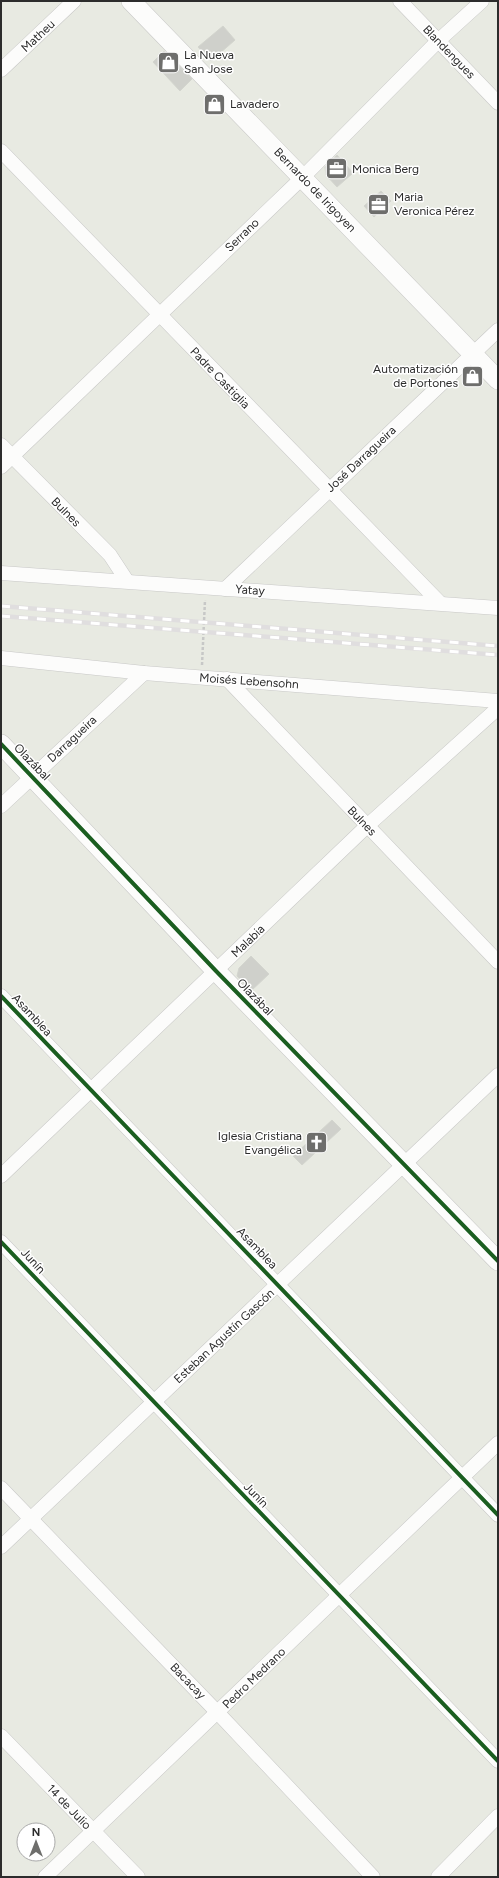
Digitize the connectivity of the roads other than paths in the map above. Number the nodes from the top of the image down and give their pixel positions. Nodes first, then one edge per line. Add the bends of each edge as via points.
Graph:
1 (74, 1) edge
2 (131, 1) edge
3 (400, 1) edge
4 (482, 1) edge
5 (438, 41) junction
6 (1, 70) edge
7 (498, 103) edge
8 (1, 151) edge
9 (303, 177) junction
10 (159, 315) junction
11 (498, 330) edge
12 (472, 354) junction
13 (498, 380) edge
14 (1, 445) edge
15 (12, 457) junction
16 (1, 467) edge
17 (328, 489) junction
18 (1, 573) edge
19 (127, 581) junction
20 (225, 589) junction
21 (440, 603) junction
22 (498, 608) edge
23 (1, 658) edge
24 (144, 673) junction
25 (227, 679) junction
26 (498, 701) edge
27 (498, 708) edge
28 (1, 744) edge
29 (32, 776) junction
30 (1, 806) edge
31 (366, 826) junction
32 (498, 962) edge
33 (216, 971) junction
34 (1, 996) edge
35 (498, 1075) edge
36 (90, 1091) junction
37 (404, 1165) junction
38 (1, 1176) edge
39 (1, 1242) edge
40 (498, 1261) edge
41 (278, 1285) junction
42 (153, 1402) junction
43 (498, 1443) edge
44 (462, 1477) junction
45 (1, 1488) edge
46 (498, 1515) edge
47 (31, 1519) junction
48 (1, 1547) edge
49 (339, 1595) junction
50 (218, 1713) junction
51 (1, 1736) edge
52 (498, 1761) edge
53 (498, 1816) edge
54 (93, 1831) junction
55 (45, 1877) edge
56 (138, 1877) edge
57 (373, 1877) edge
58 (438, 1877) edge

1 - 6 street, Matheu
2 - 9 street, Bernardo de Irigoyen
3 - 5 street, Blandengues
4 - 5 street, Serrano
5 - 7 street, Blandengues
5 - 9 street, Serrano
8 - 10 street, Padre Castiglia
9 - 10 street, Serrano
9 - 12 street, Bernardo de Irigoyen
10 - 15 street, Serrano
10 - 17 street, Padre Castiglia
11 - 12 street, José Darragueira
12 - 13 street, Bernardo de Irigoyen
12 - 17 street, José Darragueira
14 - 15 street, Bulnes
15 - 16 street, Serrano
15 - 19 street, Bulnes via 110,556
17 - 20 street, José Darragueira
17 - 21 street, Padre Castiglia
18 - 19 street, Yatay
19 - 20 street, Yatay
20 - 21 street, Yatay
21 - 22 street, Yatay
23 - 24 street, Moisés Lebensohn
24 - 25 street, Moisés Lebensohn
24 - 29 street, Darragueira
25 - 26 street, Moisés Lebensohn
25 - 31 street, Bulnes
27 - 31 street, Malabia
28 - 29 street, Olazábal
29 - 30 street, Darragueira
29 - 33 street, Olazábal
31 - 32 street, Bulnes
31 - 33 street, Malabia
33 - 36 street, Malabia
33 - 37 street, Olazábal
34 - 36 street, Asamblea
35 - 37 street, Esteban Agustín Gascón
36 - 38 street, Malabia
36 - 41 street, Asamblea
37 - 40 street, Olazábal
37 - 41 street, Esteban Agustín Gascón
39 - 42 street, Junín
41 - 42 street, Esteban Agustín Gascón
41 - 44 street, Asamblea
42 - 47 street, Esteban Agustín Gascón
42 - 49 street, Junín
43 - 44 street, Pedro Medrano
44 - 46 street, Asamblea
44 - 49 street, Pedro Medrano
45 - 47 street, Bacacay
47 - 48 street, Esteban Agustín Gascón
47 - 50 street, Bacacay
49 - 50 street, Pedro Medrano
49 - 52 street, Junín
50 - 54 street, Pedro Medrano
50 - 57 street, Bacacay
51 - 54 street, 14 de Julio
53 - 58 street
54 - 55 street, Pedro Medrano
54 - 56 street, 14 de Julio

